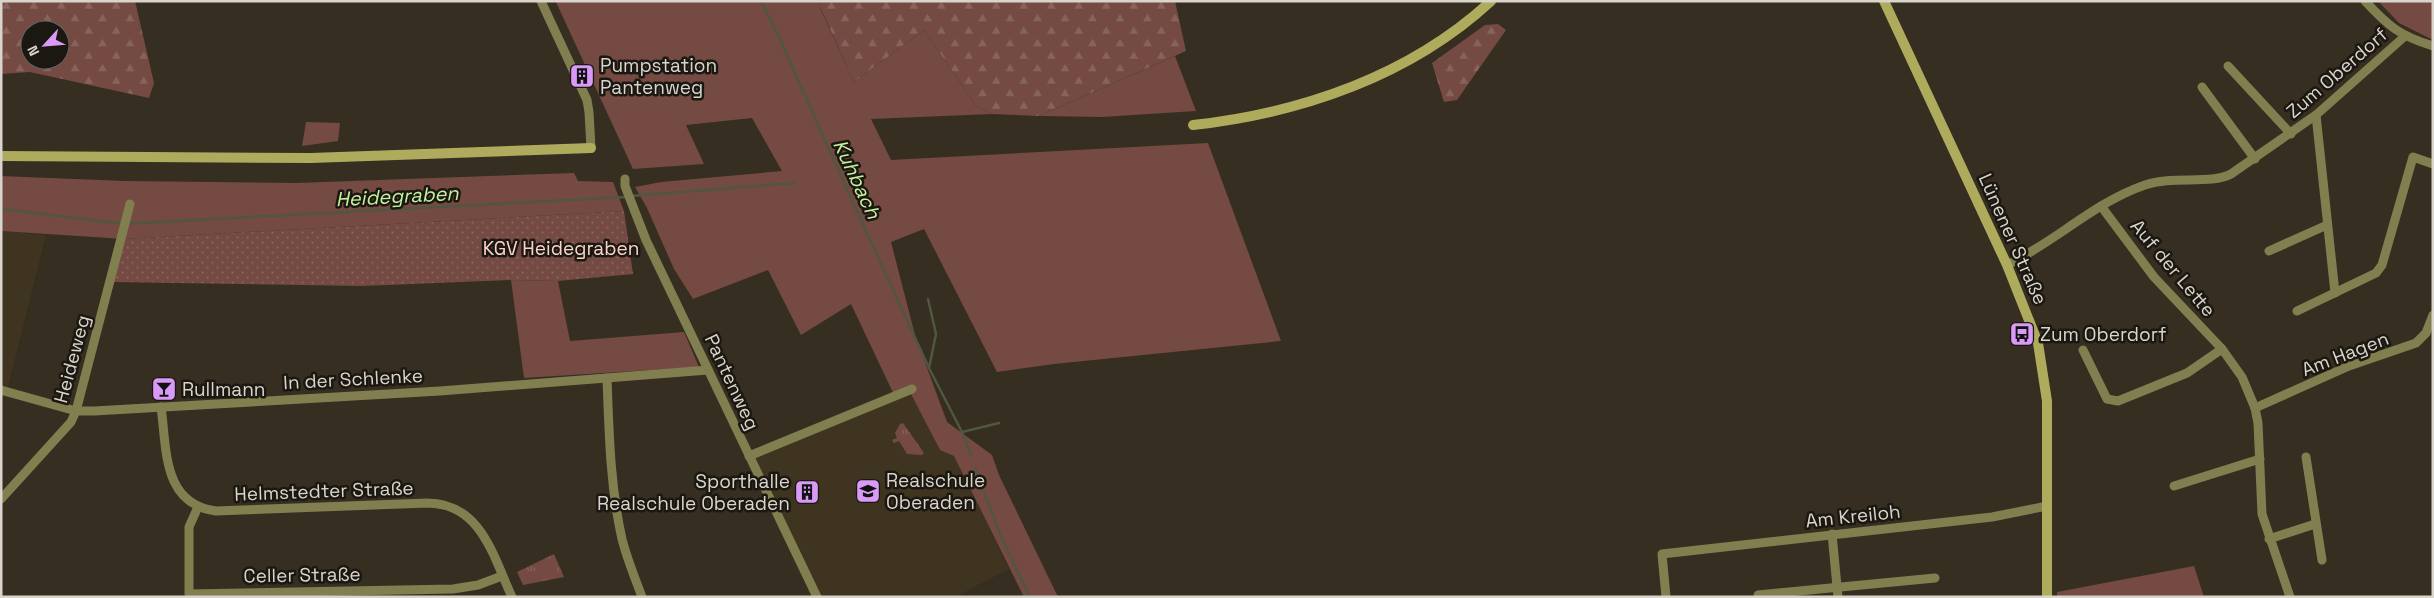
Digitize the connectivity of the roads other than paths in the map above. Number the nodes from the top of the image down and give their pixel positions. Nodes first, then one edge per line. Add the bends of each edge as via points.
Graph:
1 (541, 1) edge
2 (1491, 1) edge
3 (1884, 1) edge
4 (2365, 1) edge
5 (2404, 36) junction
6 (2433, 46) edge
7 (2228, 66) dead end
8 (2202, 87) dead end
9 (2316, 115) junction
10 (1193, 125) dead end
11 (2291, 134) junction
12 (591, 148) joint
13 (1, 156) edge
14 (2254, 159) junction
15 (2433, 164) edge
16 (625, 179) dead end
17 (130, 204) dead end
18 (2102, 206) junction
19 (2327, 225) junction
20 (2269, 251) dead end
21 (2007, 265) junction
22 (2335, 293) junction
23 (2297, 311) dead end
24 (2433, 314) edge
25 (2222, 349) junction
26 (2083, 350) dead end
27 (708, 370) junction
28 (607, 378) junction
29 (912, 389) dead end
30 (1, 390) edge
31 (161, 407) junction
32 (2255, 408) junction
33 (76, 411) junction
34 (749, 456) junction
35 (2306, 457) dead end
36 (2260, 459) junction
37 (2174, 486) dead end
38 (1, 499) edge
39 (2046, 506) junction
40 (198, 507) junction
41 (2315, 524) junction
42 (1832, 534) junction
43 (2269, 539) junction
44 (2322, 560) dead end
45 (502, 576) junction
46 (1935, 578) dead end
47 (1837, 586) junction
48 (1758, 595) dead end
49 (512, 597) edge
50 (642, 597) edge
51 (817, 597) edge
52 (1666, 597) edge
53 (1838, 597) edge
54 (2047, 597) edge
55 (2290, 597) edge

1 - 12 street via 586,100
2 - 10 main road via 1424,50 1344,90 1272,113
3 - 21 main road, Lünener Straße
4 - 5 street via 2381,19
5 - 6 street
5 - 9 street, Zum Oberdorf
7 - 11 street, Zum Oberdorf
8 - 14 street
9 - 11 street, Zum Oberdorf
9 - 19 street
11 - 14 street, Zum Oberdorf
12 - 13 main road via 311,158
14 - 18 street, Zum Oberdorf via 2226,177 2160,180
15 - 22 street via 2413,157 2382,265 2376,273
16 - 27 street, Pantenweg via 646,240
17 - 33 street, Heideweg
18 - 21 street, Zum Oberdorf
18 - 25 street, Auf der Lette via 2154,277
19 - 20 street
19 - 22 street
21 - 39 main road, Lünener Straße via 2033,328 2044,375 2047,401
22 - 23 street
24 - 32 street, Am Hagen via 2426,333 2410,346 2349,366
25 - 26 street via 2187,372 2118,401 2107,398
25 - 32 street, Auf der Lette via 2242,378
27 - 28 street, In der Schlenke
27 - 34 street, Pantenweg
28 - 31 street, In der Schlenke
28 - 50 street via 616,509 629,563
29 - 34 street
30 - 33 street, In der Schlenke
31 - 33 street, In der Schlenke
31 - 40 street via 172,478 179,492
32 - 36 street, Auf der Lette
33 - 38 street, Heideweg via 71,422
34 - 51 street, Pantenweg
35 - 41 street
36 - 37 street
36 - 43 street, Auf der Lette via 2262,514
39 - 42 street, Am Kreiloh via 1992,517
39 - 54 main road, Lünener Straße
40 - 45 street, Helmstedter Straße via 216,511 440,503 469,517 483,536
40 - 45 street, Celler Straße via 189,527 189,594 436,589 478,585
41 - 43 street
41 - 44 street
42 - 47 street
42 - 52 street, Am Kreiloh via 1662,554
43 - 55 street, Auf der Lette
45 - 49 street, Helmstedter Straße
46 - 47 street
47 - 48 street
47 - 53 street

